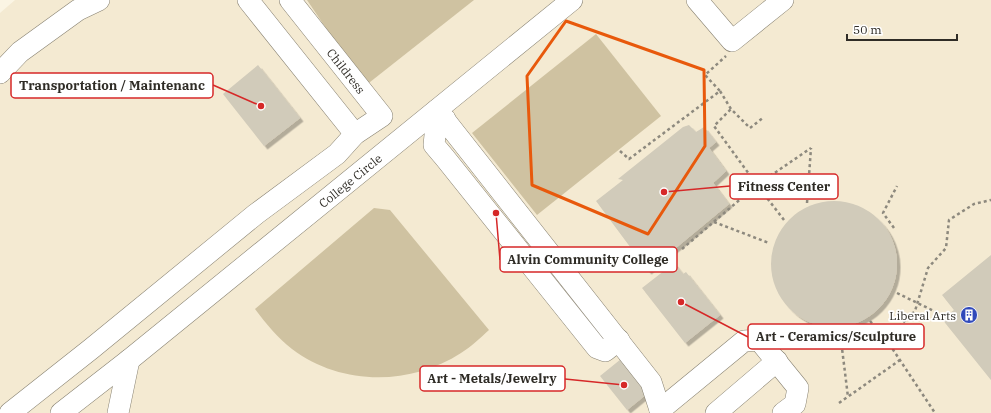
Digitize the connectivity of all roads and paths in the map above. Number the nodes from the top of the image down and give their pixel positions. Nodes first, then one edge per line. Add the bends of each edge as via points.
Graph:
1 (99, 0) edge
2 (248, 0) edge
3 (290, 0) edge
4 (572, 0) edge
5 (697, 0) edge
6 (783, 0) edge
7 (728, 55) dead end
8 (0, 73) edge
9 (720, 91) junction
10 (731, 109) junction
11 (441, 114) junction
12 (764, 117) dead end
13 (355, 134) junction
14 (620, 151) dead end
15 (757, 185) junction
16 (897, 186) dead end
17 (991, 200) edge
18 (808, 203) dead end
19 (784, 220) dead end
20 (714, 222) junction
21 (894, 228) dead end
22 (769, 243) dead end
23 (682, 249) dead end
24 (897, 293) dead end
25 (918, 304) junction
26 (940, 314) dead end
27 (870, 321) dead end
28 (840, 332) dead end
29 (886, 339) junction
30 (128, 360) junction
31 (900, 360) junction
32 (777, 361) junction
33 (848, 397) junction
34 (840, 403) dead end
35 (660, 412) edge
36 (10, 413) edge
37 (61, 413) edge
38 (118, 413) edge
39 (716, 413) edge
40 (784, 413) edge
41 (935, 413) edge

1 - 8 street via 78,10 20,52
2 - 13 street
3 - 13 street, Childress via 382,116
4 - 11 street, College Circle
5 - 6 street via 732,41
7 - 9 path via 705,75
9 - 10 path
9 - 14 path via 629,159
10 - 12 path via 750,128
10 - 15 path via 714,126
11 - 30 street, College Circle
11 - 35 street via 651,382
13 - 36 street, Childress via 337,154 256,214
15 - 18 path via 811,148
15 - 19 path
15 - 20 path
16 - 21 path via 883,213
17 - 25 path via 974,204 949,220 946,248 928,268
20 - 22 path
20 - 23 path
24 - 25 path
25 - 26 path
25 - 29 path via 915,311
27 - 29 path
28 - 33 path
29 - 31 path
30 - 37 street, College Circle
30 - 38 street
31 - 33 path
31 - 41 path
32 - 35 street via 759,340 744,341
32 - 39 street
32 - 40 street via 798,388 795,404
33 - 34 path

